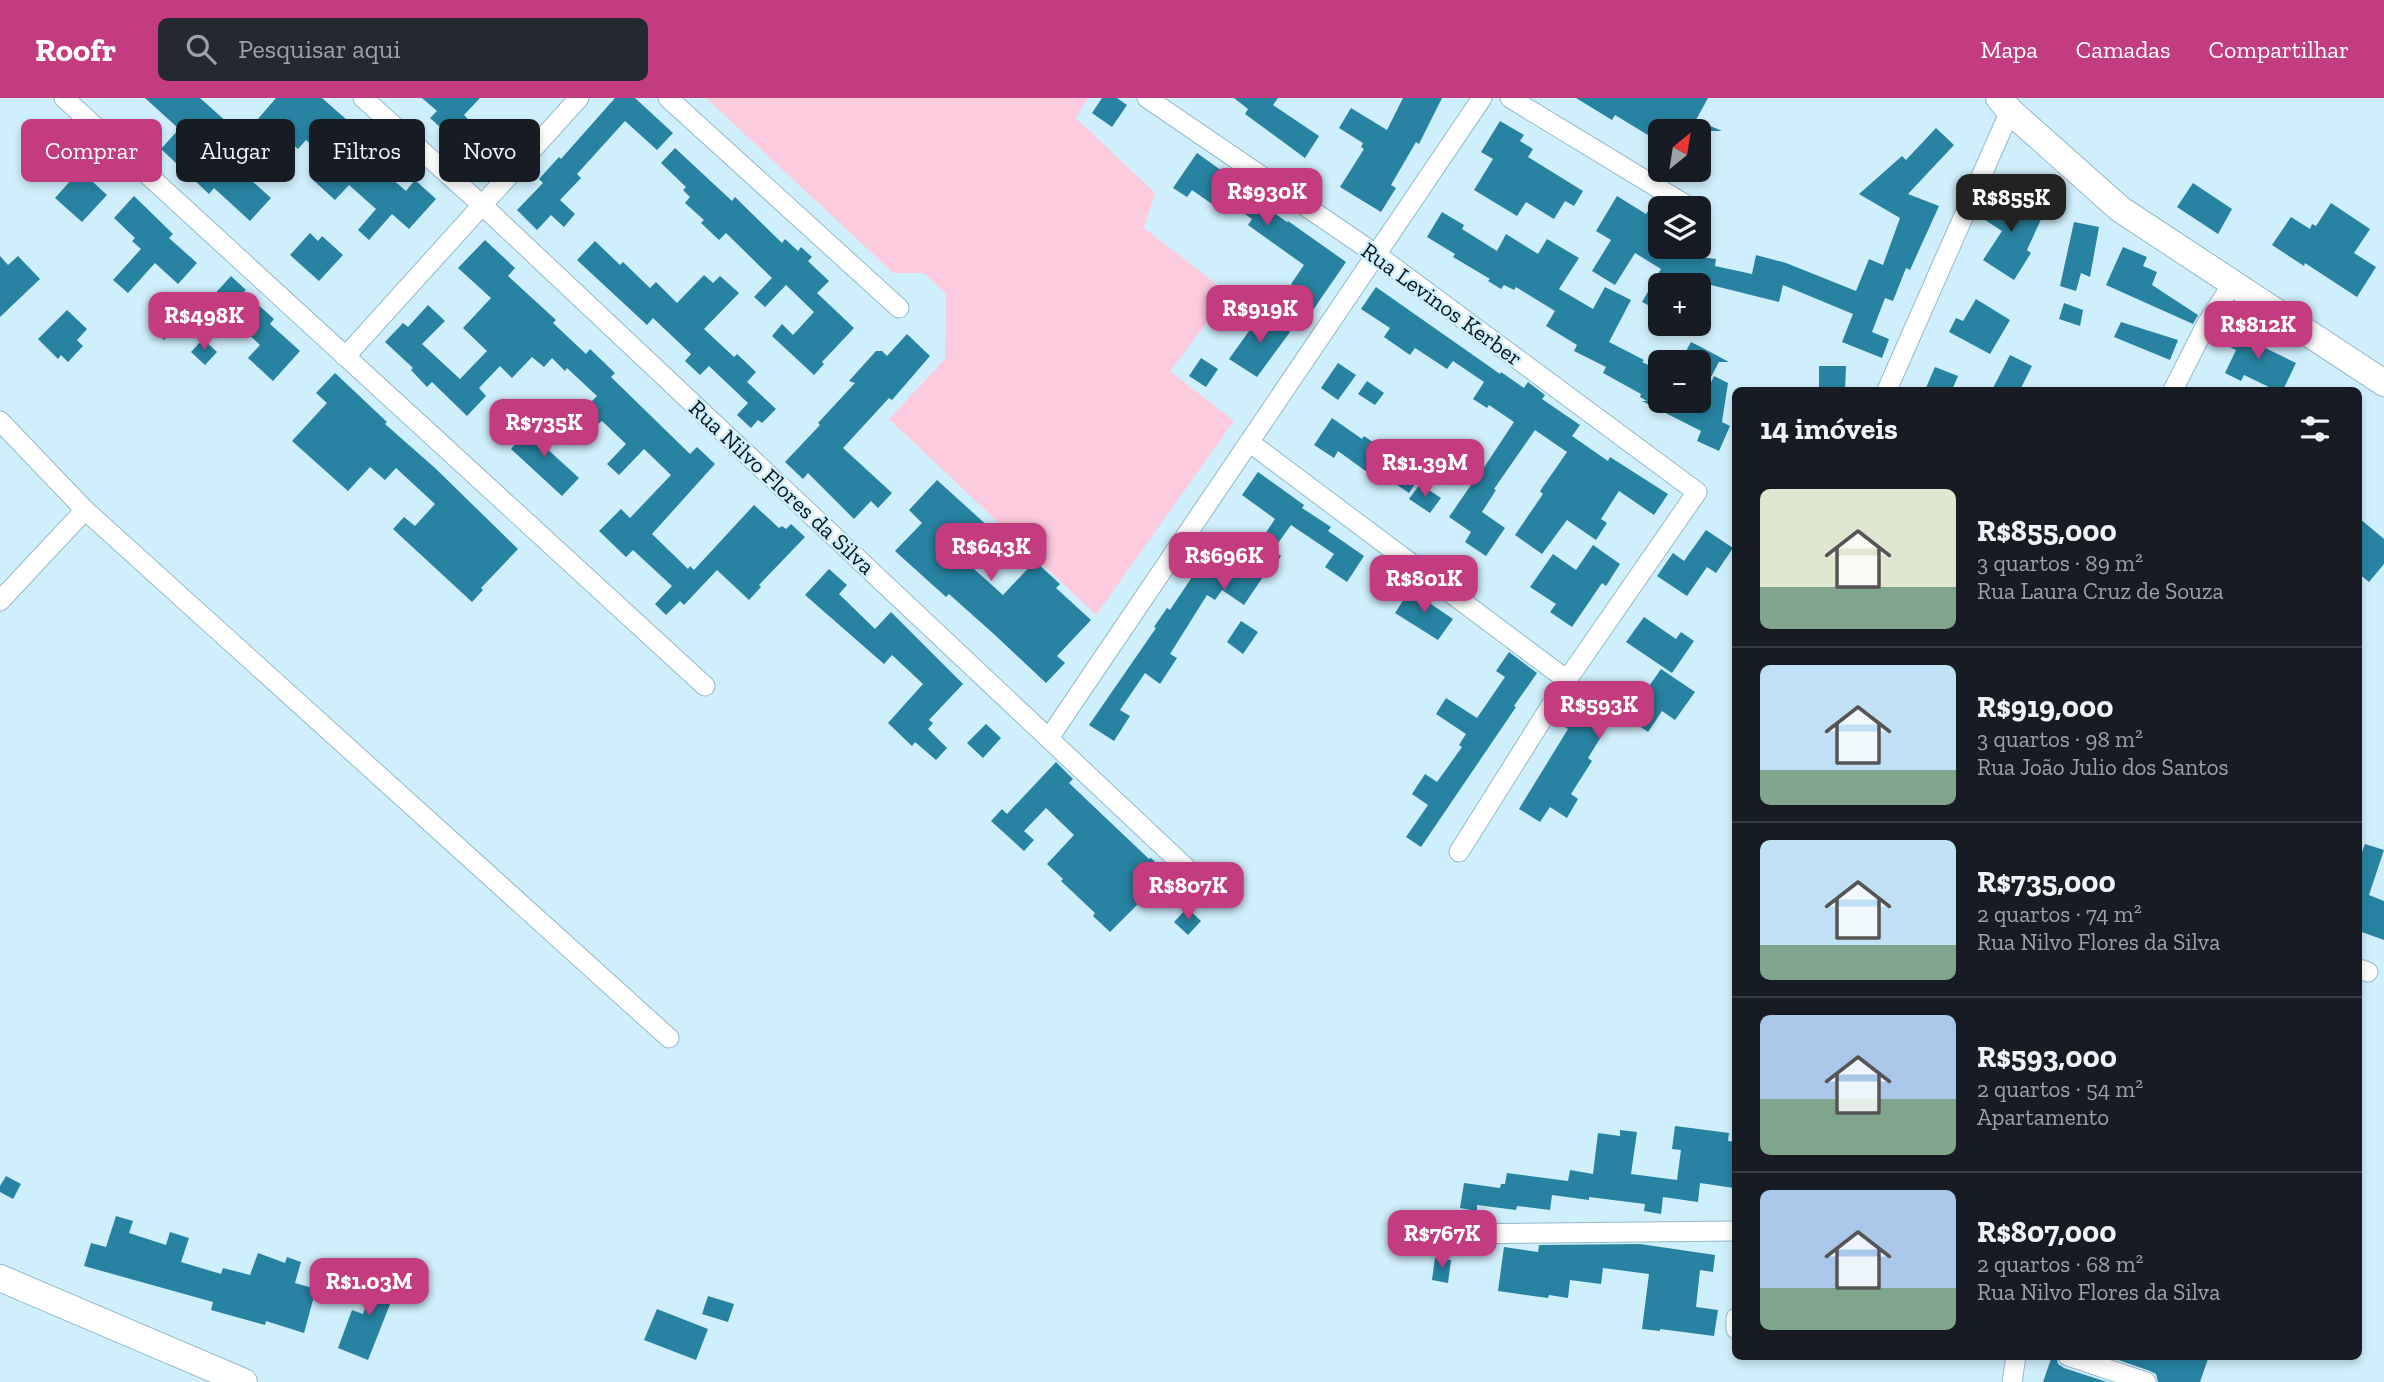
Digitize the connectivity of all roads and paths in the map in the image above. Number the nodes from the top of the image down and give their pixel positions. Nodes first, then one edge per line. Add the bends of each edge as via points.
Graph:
1 (64, 98) edge
2 (363, 98) edge
3 (579, 98) edge
4 (668, 98) edge
5 (1147, 98) edge
6 (1482, 98) edge
7 (1510, 98) edge
8 (2005, 104) edge
9 (1670, 196) edge
10 (482, 205) junction
11 (1377, 256) junction
12 (2232, 283) junction
13 (899, 309) dead end
14 (345, 356) junction
15 (2384, 383) edge
16 (1888, 387) edge
17 (2175, 387) edge
18 (0, 421) edge
19 (1249, 442) junction
20 (85, 510) junction
21 (0, 601) edge
22 (1567, 680) junction
23 (705, 686) dead end
24 (1049, 738) junction
25 (1459, 852) dead end
26 (1198, 879) dead end
27 (669, 1038) dead end
28 (1732, 1231) edge
29 (1454, 1234) dead end
30 (0, 1278) edge
31 (2015, 1360) edge
32 (2080, 1360) edge
33 (244, 1382) edge
34 (2012, 1382) edge
35 (2146, 1382) edge

1 - 14 street
2 - 10 street, Rua Nilvo Flores da Silva
3 - 10 street
4 - 13 street
5 - 11 street, Rua Levinos Kerber
6 - 11 street
7 - 9 street
8 - 12 street via 2120,209
8 - 16 street
10 - 14 street
10 - 24 street, Rua Nilvo Flores da Silva
11 - 19 street
11 - 22 street, Rua Levinos Kerber via 1697,492
12 - 15 street
12 - 17 street
14 - 23 street
18 - 20 street
19 - 22 street
19 - 24 street
20 - 21 street
20 - 27 street
22 - 25 street
24 - 26 street, Rua Nilvo Flores da Silva
28 - 29 street
30 - 33 street
31 - 34 street
32 - 35 street

